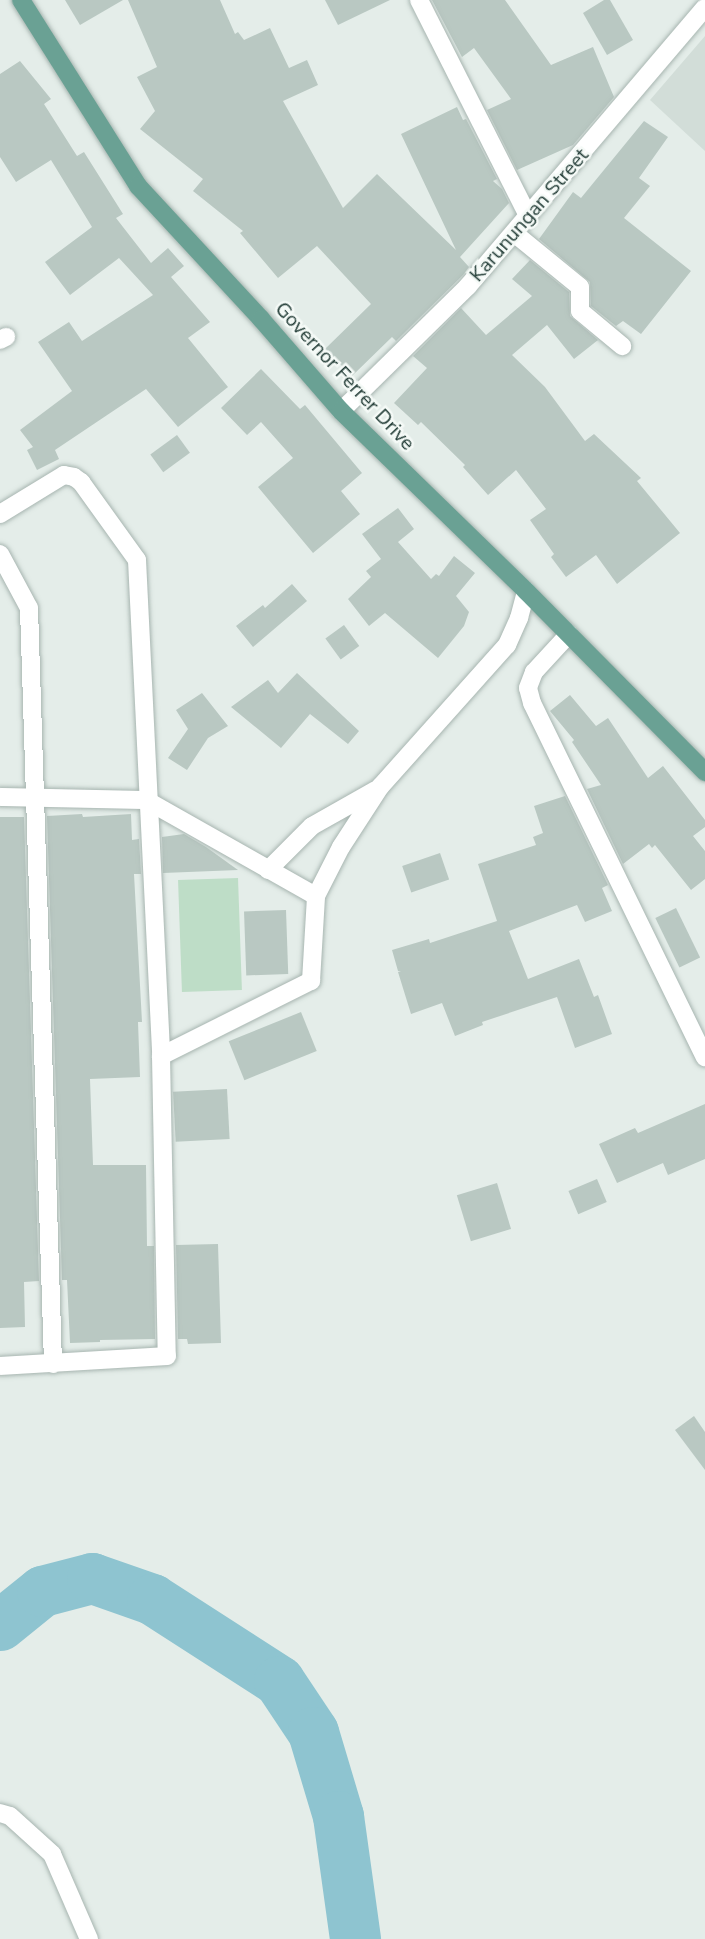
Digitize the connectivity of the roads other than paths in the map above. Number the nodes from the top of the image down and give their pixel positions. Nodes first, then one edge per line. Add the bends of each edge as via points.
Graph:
1 (21, 0) edge
2 (419, 0) edge
3 (705, 8) edge
4 (528, 216) junction
5 (514, 233) junction
6 (622, 346) dead end
7 (341, 411) junction
8 (0, 514) edge
9 (0, 554) edge
10 (526, 591) junction
11 (569, 634) junction
12 (705, 772) edge
13 (380, 787) junction
14 (36, 796) junction
15 (0, 797) edge
16 (146, 800) junction
17 (268, 870) junction
18 (315, 896) junction
19 (161, 1056) junction
20 (705, 1057) edge
21 (53, 1364) junction
22 (0, 1366) edge
23 (0, 1813) edge
24 (89, 1939) edge

1 - 7 main road, Governor Ferrer Drive via 138,186
2 - 4 street
3 - 4 street, Karunungan Street
4 - 5 street, Karunungan Street
5 - 6 street via 580,287 580,311
5 - 7 street, Karunungan Street via 448,307
7 - 10 main road, Governor Ferrer Drive
8 - 16 street via 64,475 74,477 136,560
9 - 14 street via 29,608
10 - 11 main road, Governor Ferrer Drive
10 - 13 street via 507,645
11 - 12 main road, Governor Ferrer Drive
11 - 20 street via 534,672 528,688 532,703
13 - 17 street via 312,826
13 - 18 street via 340,847
14 - 15 street
14 - 16 street
14 - 21 street
16 - 17 street
16 - 19 street
17 - 18 street
18 - 19 street via 311,981
19 - 21 street via 167,1356
21 - 22 street
23 - 24 street via 10,1816 52,1854

